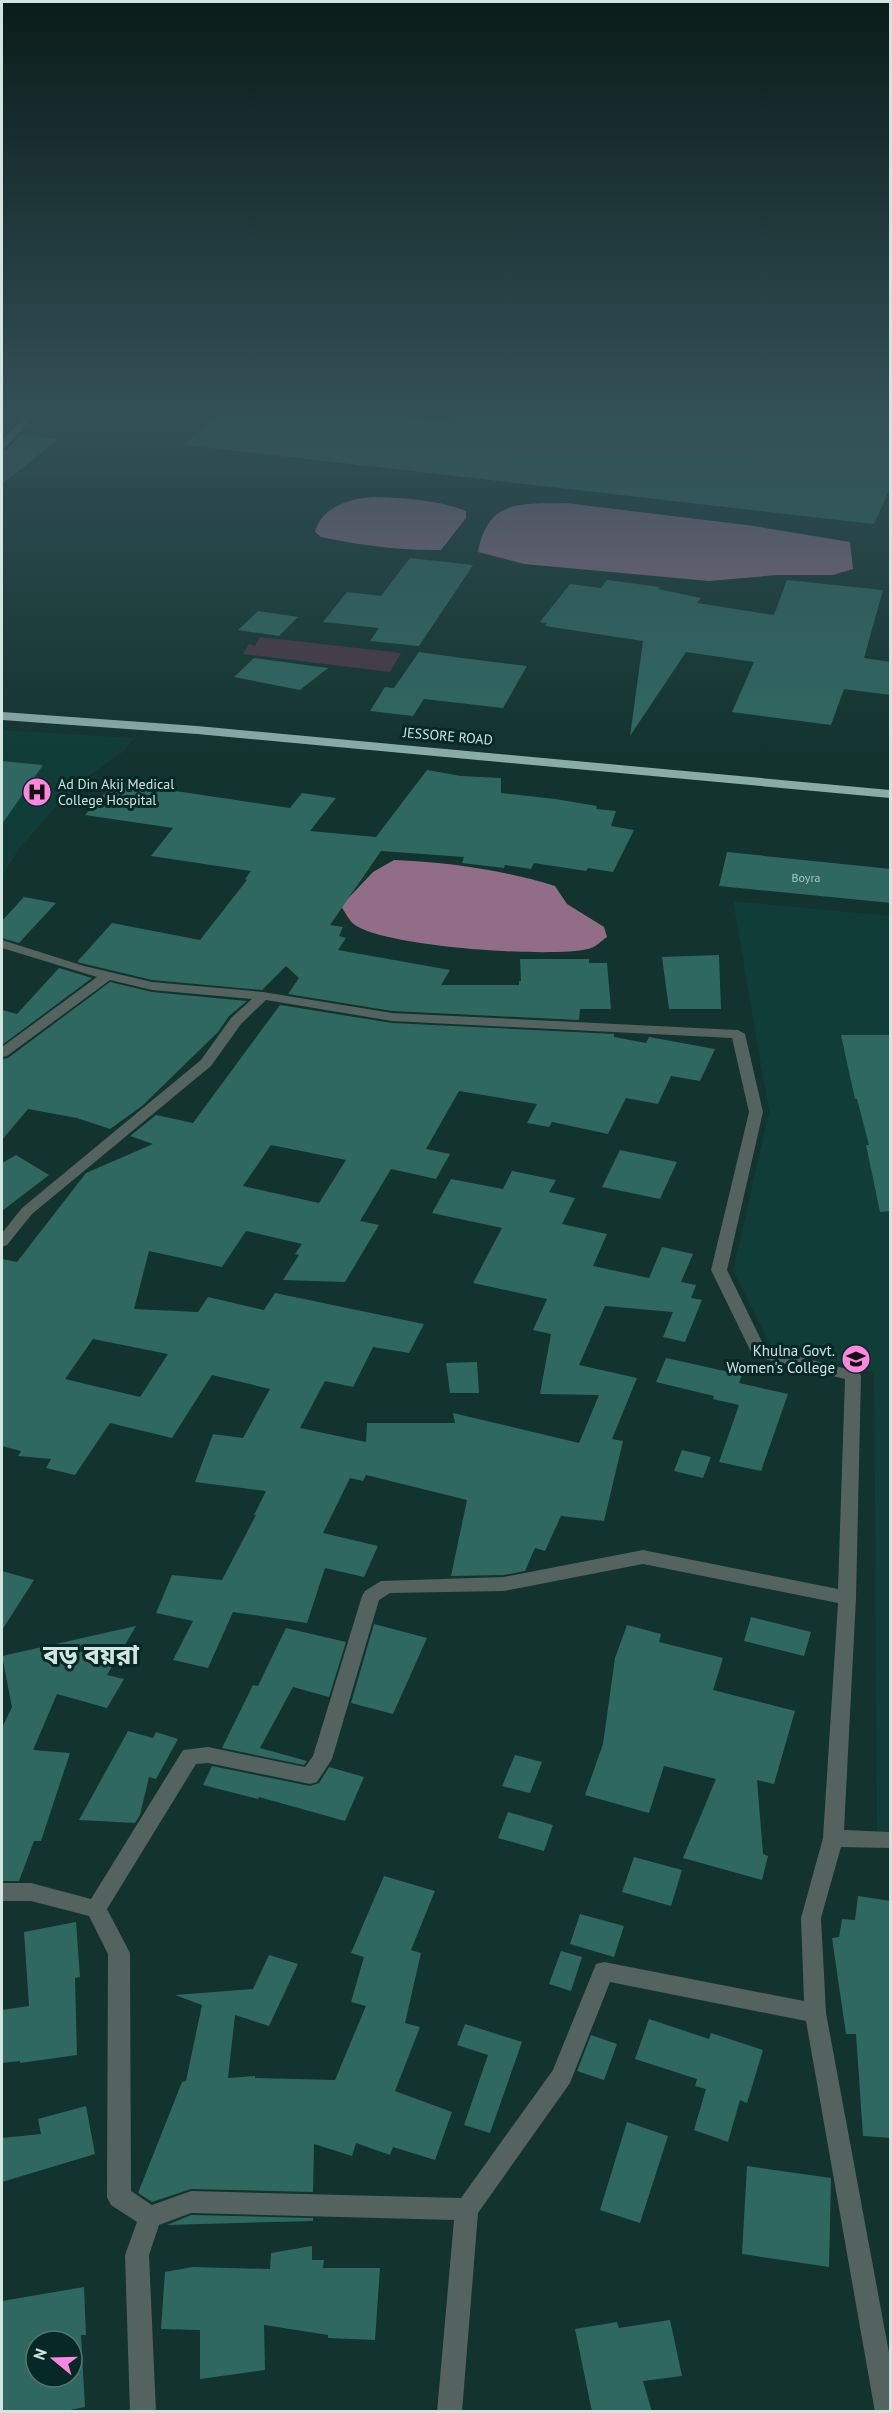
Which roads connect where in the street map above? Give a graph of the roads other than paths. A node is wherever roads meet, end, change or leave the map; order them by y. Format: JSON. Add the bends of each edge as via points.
{"nodes":[{"id":1,"x":2,"y":716,"type":"edge"},
{"id":2,"x":891,"y":794,"type":"edge"},
{"id":3,"x":2,"y":944,"type":"edge"},
{"id":4,"x":108,"y":975,"type":"junction"},
{"id":5,"x":263,"y":996,"type":"junction"},
{"id":6,"x":2,"y":1053,"type":"edge"},
{"id":7,"x":2,"y":1242,"type":"edge"},
{"id":8,"x":847,"y":1598,"type":"junction"},
{"id":9,"x":833,"y":1838,"type":"junction"},
{"id":10,"x":891,"y":1840,"type":"edge"},
{"id":11,"x":2,"y":1892,"type":"edge"},
{"id":12,"x":96,"y":1909,"type":"junction"},
{"id":13,"x":815,"y":2013,"type":"junction"},
{"id":14,"x":467,"y":2209,"type":"junction"},
{"id":15,"x":150,"y":2217,"type":"junction"},
{"id":16,"x":143,"y":2412,"type":"edge"},
{"id":17,"x":449,"y":2412,"type":"edge"},
{"id":18,"x":888,"y":2412,"type":"edge"}],
"edges":[{"from":1,"to":2,"type":"highway","name":"JESSORE ROAD","via":[[197,730]]},
{"from":3,"to":4,"type":"street"},
{"from":4,"to":5,"type":"street","via":[[152,986]]},
{"from":4,"to":6,"type":"street"},
{"from":5,"to":7,"type":"street","via":[[236,1021],[206,1063],[27,1211]]},
{"from":5,"to":8,"type":"street","via":[[392,1017],[738,1034],[756,1112],[719,1270],[759,1352],[853,1376]]},
{"from":8,"to":9,"type":"street"},
{"from":8,"to":12,"type":"street","via":[[642,1557],[504,1584],[387,1586],[371,1596],[322,1759],[310,1776],[208,1755],[190,1756]]},
{"from":9,"to":10,"type":"street"},
{"from":9,"to":13,"type":"street","via":[[811,1918]]},
{"from":11,"to":12,"type":"street","via":[[31,1892]]},
{"from":12,"to":15,"type":"street","via":[[119,1953],[120,2197]]},
{"from":13,"to":14,"type":"street","via":[[604,1971],[562,2076]]},
{"from":13,"to":18,"type":"street"},
{"from":14,"to":15,"type":"street","via":[[191,2202]]},
{"from":14,"to":17,"type":"street"},
{"from":15,"to":16,"type":"street","via":[[137,2255]]}]}
